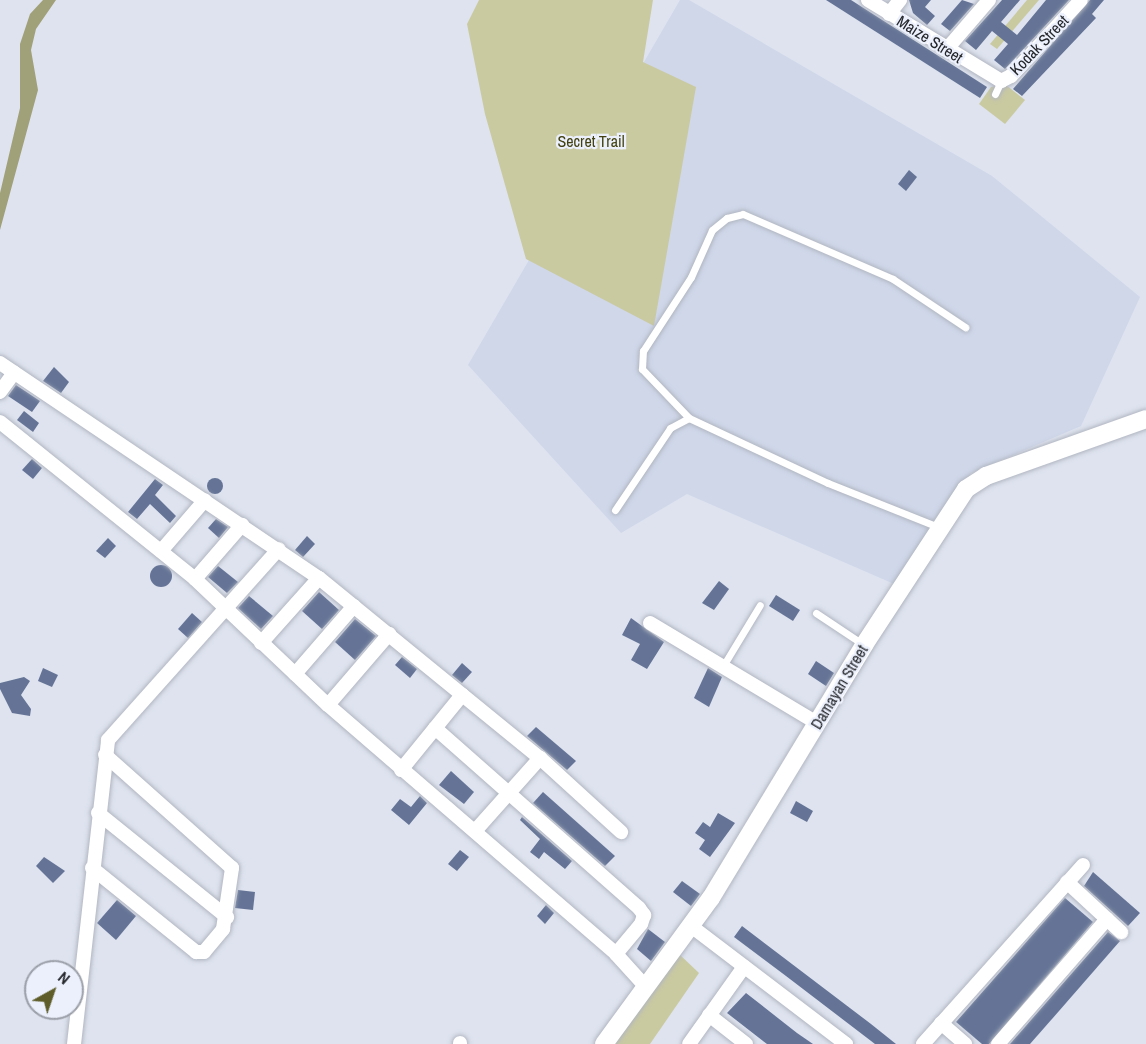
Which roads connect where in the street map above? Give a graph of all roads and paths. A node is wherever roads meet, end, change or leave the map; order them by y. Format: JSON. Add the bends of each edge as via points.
{"nodes":[{"id":1,"x":868,"y":0,"type":"edge"},
{"id":2,"x":900,"y":0,"type":"edge"},
{"id":3,"x":989,"y":0,"type":"edge"},
{"id":4,"x":1081,"y":0,"type":"edge"},
{"id":5,"x":889,"y":14,"type":"junction"},
{"id":6,"x":946,"y":50,"type":"junction"},
{"id":7,"x":997,"y":80,"type":"junction"},
{"id":8,"x":995,"y":94,"type":"dead end"},
{"id":9,"x":965,"y":327,"type":"dead end"},
{"id":10,"x":0,"y":363,"type":"edge"},
{"id":11,"x":14,"y":373,"type":"junction"},
{"id":12,"x":0,"y":392,"type":"edge"},
{"id":13,"x":690,"y":418,"type":"junction"},
{"id":14,"x":1146,"y":419,"type":"edge"},
{"id":15,"x":0,"y":422,"type":"edge"},
{"id":16,"x":205,"y":500,"type":"junction"},
{"id":17,"x":615,"y":510,"type":"dead end"},
{"id":18,"x":242,"y":525,"type":"junction"},
{"id":19,"x":938,"y":527,"type":"junction"},
{"id":20,"x":279,"y":549,"type":"junction"},
{"id":21,"x":161,"y":550,"type":"junction"},
{"id":22,"x":319,"y":578,"type":"junction"},
{"id":23,"x":195,"y":579,"type":"junction"},
{"id":24,"x":760,"y":605,"type":"dead end"},
{"id":25,"x":354,"y":606,"type":"junction"},
{"id":26,"x":225,"y":607,"type":"junction"},
{"id":27,"x":816,"y":613,"type":"dead end"},
{"id":28,"x":650,"y":623,"type":"dead end"},
{"id":29,"x":388,"y":634,"type":"junction"},
{"id":30,"x":261,"y":643,"type":"junction"},
{"id":31,"x":864,"y":645,"type":"junction"},
{"id":32,"x":723,"y":666,"type":"junction"},
{"id":33,"x":296,"y":674,"type":"junction"},
{"id":34,"x":462,"y":695,"type":"junction"},
{"id":35,"x":328,"y":705,"type":"junction"},
{"id":36,"x":817,"y":723,"type":"junction"},
{"id":37,"x":435,"y":728,"type":"junction"},
{"id":38,"x":105,"y":754,"type":"junction"},
{"id":39,"x":540,"y":758,"type":"junction"},
{"id":40,"x":401,"y":770,"type":"junction"},
{"id":41,"x":510,"y":793,"type":"junction"},
{"id":42,"x":98,"y":813,"type":"junction"},
{"id":43,"x":475,"y":831,"type":"junction"},
{"id":44,"x":621,"y":832,"type":"dead end"},
{"id":45,"x":1083,"y":864,"type":"dead end"},
{"id":46,"x":92,"y":868,"type":"junction"},
{"id":47,"x":1067,"y":882,"type":"junction"},
{"id":48,"x":227,"y":917,"type":"junction"},
{"id":49,"x":1107,"y":920,"type":"junction"},
{"id":50,"x":692,"y":926,"type":"junction"},
{"id":51,"x":1120,"y":932,"type":"dead end"},
{"id":52,"x":616,"y":954,"type":"junction"},
{"id":53,"x":744,"y":967,"type":"junction"},
{"id":54,"x":645,"y":986,"type":"junction"},
{"id":55,"x":709,"y":1016,"type":"junction"},
{"id":56,"x":941,"y":1023,"type":"junction"},
{"id":57,"x":74,"y":1044,"type":"edge"},
{"id":58,"x":604,"y":1044,"type":"edge"},
{"id":59,"x":689,"y":1044,"type":"edge"},
{"id":60,"x":746,"y":1044,"type":"edge"},
{"id":61,"x":846,"y":1044,"type":"edge"},
{"id":62,"x":923,"y":1044,"type":"edge"},
{"id":63,"x":964,"y":1044,"type":"edge"},
{"id":64,"x":998,"y":1044,"type":"edge"}],
"edges":[{"from":1,"to":5,"type":"street","name":"Maize Street"},
{"from":2,"to":5,"type":"street"},
{"from":3,"to":6,"type":"street"},
{"from":4,"to":7,"type":"street","name":"Kodak Street","via":[[1011,76]]},
{"from":5,"to":6,"type":"street","name":"Maize Street"},
{"from":6,"to":7,"type":"street","name":"Maize Street"},
{"from":7,"to":8,"type":"lane"},
{"from":9,"to":13,"type":"lane","via":[[893,279],[743,214],[727,218],[712,230],[691,277],[643,351],[642,369]]},
{"from":10,"to":11,"type":"street"},
{"from":11,"to":12,"type":"street"},
{"from":11,"to":16,"type":"street"},
{"from":13,"to":17,"type":"lane","via":[[670,428]]},
{"from":13,"to":19,"type":"lane","via":[[828,483]]},
{"from":14,"to":19,"type":"street","name":"Damayan Street","via":[[986,476],[966,489]]},
{"from":15,"to":21,"type":"street"},
{"from":16,"to":18,"type":"street"},
{"from":16,"to":21,"type":"street"},
{"from":18,"to":20,"type":"street"},
{"from":18,"to":23,"type":"street"},
{"from":19,"to":31,"type":"street","name":"Damayan Street"},
{"from":20,"to":22,"type":"street"},
{"from":20,"to":26,"type":"street"},
{"from":21,"to":23,"type":"street"},
{"from":22,"to":25,"type":"street"},
{"from":22,"to":30,"type":"street"},
{"from":23,"to":26,"type":"street"},
{"from":24,"to":32,"type":"lane"},
{"from":25,"to":29,"type":"street"},
{"from":25,"to":33,"type":"street"},
{"from":26,"to":30,"type":"street"},
{"from":26,"to":38,"type":"street","via":[[136,705],[108,740]]},
{"from":27,"to":31,"type":"lane"},
{"from":28,"to":32,"type":"street"},
{"from":29,"to":34,"type":"street"},
{"from":29,"to":35,"type":"street"},
{"from":30,"to":33,"type":"street"},
{"from":31,"to":36,"type":"street","name":"Damayan Street"},
{"from":32,"to":36,"type":"street"},
{"from":33,"to":35,"type":"street"},
{"from":34,"to":37,"type":"street"},
{"from":34,"to":39,"type":"street"},
{"from":35,"to":40,"type":"street"},
{"from":36,"to":50,"type":"street","name":"Damayan Street","via":[[772,803]]},
{"from":37,"to":40,"type":"street"},
{"from":37,"to":41,"type":"street"},
{"from":38,"to":42,"type":"street"},
{"from":38,"to":48,"type":"street","via":[[232,868]]},
{"from":39,"to":41,"type":"street"},
{"from":39,"to":44,"type":"street"},
{"from":40,"to":43,"type":"street"},
{"from":41,"to":43,"type":"street"},
{"from":41,"to":52,"type":"street","via":[[644,915],[636,932]]},
{"from":42,"to":46,"type":"street"},
{"from":42,"to":48,"type":"street"},
{"from":43,"to":52,"type":"street"},
{"from":45,"to":47,"type":"street"},
{"from":46,"to":48,"type":"street","via":[[196,952],[204,952]]},
{"from":46,"to":57,"type":"street"},
{"from":47,"to":49,"type":"street"},
{"from":47,"to":56,"type":"street"},
{"from":49,"to":51,"type":"street"},
{"from":49,"to":64,"type":"street"},
{"from":50,"to":53,"type":"street"},
{"from":50,"to":54,"type":"street","name":"Damayan Street"},
{"from":52,"to":54,"type":"street"},
{"from":53,"to":55,"type":"street"},
{"from":53,"to":61,"type":"street"},
{"from":54,"to":58,"type":"street","name":"Damayan Street"},
{"from":55,"to":59,"type":"street"},
{"from":55,"to":60,"type":"street"},
{"from":56,"to":62,"type":"street"},
{"from":56,"to":63,"type":"street"}]}
